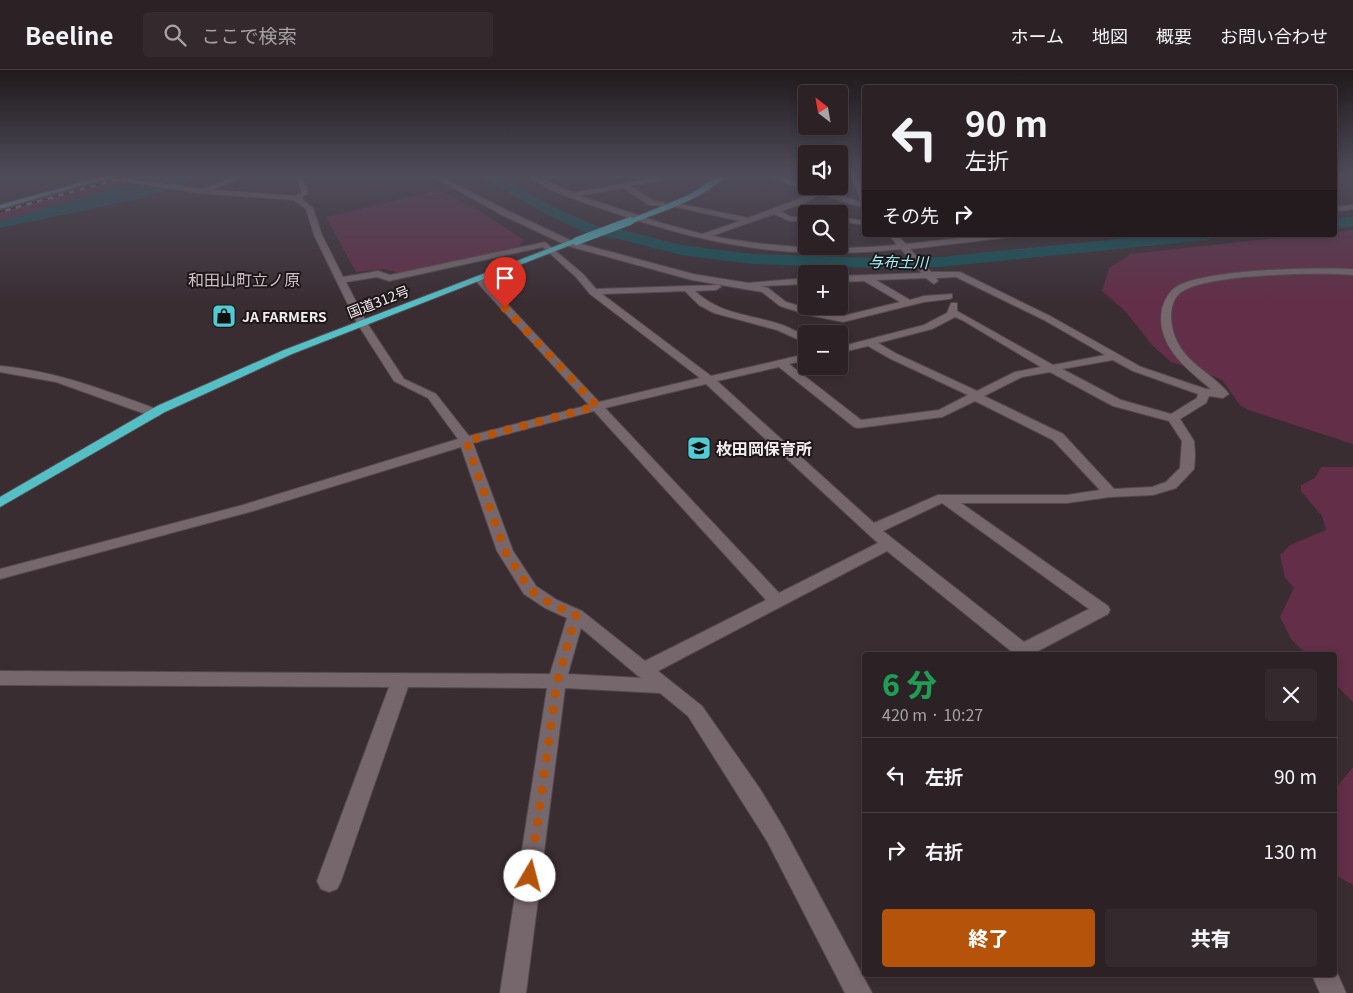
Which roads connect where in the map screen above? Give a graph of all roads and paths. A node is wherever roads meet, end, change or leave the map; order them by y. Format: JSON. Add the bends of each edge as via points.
{"nodes":[{"id":1,"x":312,"y":218,"type":"edge"},
{"id":2,"x":516,"y":218,"type":"edge"},
{"id":3,"x":616,"y":218,"type":"edge"},
{"id":4,"x":628,"y":218,"type":"edge"},
{"id":5,"x":638,"y":218,"type":"edge"},
{"id":6,"x":739,"y":218,"type":"edge"},
{"id":7,"x":754,"y":218,"type":"edge"},
{"id":8,"x":520,"y":220,"type":"junction"},
{"id":9,"x":633,"y":220,"type":"junction"},
{"id":10,"x":748,"y":220,"type":"junction"},
{"id":11,"x":848,"y":220,"type":"edge"},
{"id":12,"x":862,"y":223,"type":"edge"},
{"id":13,"x":702,"y":237,"type":"junction"},
{"id":14,"x":895,"y":237,"type":"edge"},
{"id":15,"x":991,"y":237,"type":"edge"},
{"id":16,"x":574,"y":242,"type":"junction"},
{"id":17,"x":903,"y":246,"type":"junction"},
{"id":18,"x":552,"y":251,"type":"junction"},
{"id":19,"x":634,"y":261,"type":"junction"},
{"id":20,"x":1353,"y":272,"type":"edge"},
{"id":21,"x":928,"y":277,"type":"junction"},
{"id":22,"x":866,"y":278,"type":"junction"},
{"id":23,"x":848,"y":279,"type":"edge"},
{"id":24,"x":341,"y":280,"type":"junction"},
{"id":25,"x":479,"y":280,"type":"junction"},
{"id":26,"x":798,"y":282,"type":"edge"},
{"id":27,"x":745,"y":285,"type":"junction"},
{"id":28,"x":688,"y":289,"type":"junction"},
{"id":29,"x":593,"y":292,"type":"junction"},
{"id":30,"x":949,"y":296,"type":"junction"},
{"id":31,"x":909,"y":303,"type":"junction"},
{"id":32,"x":952,"y":312,"type":"junction"},
{"id":33,"x":362,"y":323,"type":"junction"},
{"id":34,"x":798,"y":336,"type":"edge"},
{"id":35,"x":869,"y":342,"type":"junction"},
{"id":36,"x":848,"y":348,"type":"edge"},
{"id":37,"x":1113,"y":356,"type":"junction"},
{"id":38,"x":798,"y":359,"type":"edge"},
{"id":39,"x":781,"y":363,"type":"junction"},
{"id":40,"x":1051,"y":368,"type":"junction"},
{"id":41,"x":0,"y":369,"type":"edge"},
{"id":42,"x":709,"y":380,"type":"junction"},
{"id":43,"x":1204,"y":392,"type":"junction"},
{"id":44,"x":977,"y":397,"type":"junction"},
{"id":45,"x":597,"y":406,"type":"junction"},
{"id":46,"x":155,"y":413,"type":"junction"},
{"id":47,"x":1173,"y":418,"type":"junction"},
{"id":48,"x":466,"y":441,"type":"junction"},
{"id":49,"x":1110,"y":493,"type":"junction"},
{"id":50,"x":945,"y":498,"type":"junction"},
{"id":51,"x":0,"y":503,"type":"edge"},
{"id":52,"x":872,"y":530,"type":"junction"},
{"id":53,"x":888,"y":544,"type":"junction"},
{"id":54,"x":0,"y":574,"type":"edge"},
{"id":55,"x":777,"y":601,"type":"junction"},
{"id":56,"x":576,"y":615,"type":"junction"},
{"id":57,"x":1025,"y":652,"type":"edge"},
{"id":58,"x":1028,"y":652,"type":"edge"},
{"id":59,"x":643,"y":670,"type":"junction"},
{"id":60,"x":0,"y":678,"type":"edge"},
{"id":61,"x":401,"y":680,"type":"junction"},
{"id":62,"x":557,"y":682,"type":"junction"},
{"id":63,"x":665,"y":686,"type":"junction"},
{"id":64,"x":329,"y":881,"type":"dead end"},
{"id":65,"x":1326,"y":977,"type":"edge"},
{"id":66,"x":513,"y":993,"type":"edge"},
{"id":67,"x":859,"y":993,"type":"edge"},
{"id":68,"x":1333,"y":993,"type":"edge"}],
"edges":[{"from":1,"to":24,"type":"street"},
{"from":2,"to":8,"type":"street"},
{"from":3,"to":13,"type":"street","via":[[684,237]]},
{"from":4,"to":9,"type":"street"},
{"from":5,"to":9,"type":"highway","name":"国道312号"},
{"from":6,"to":10,"type":"street"},
{"from":7,"to":10,"type":"street"},
{"from":8,"to":16,"type":"street"},
{"from":8,"to":19,"type":"street","via":[[560,231]]},
{"from":9,"to":13,"type":"street"},
{"from":9,"to":16,"type":"highway","name":"国道312号","bridge":true},
{"from":10,"to":13,"type":"street"},
{"from":11,"to":12,"type":"street"},
{"from":13,"to":17,"type":"street","via":[[736,245],[799,250],[852,251]]},
{"from":14,"to":17,"type":"street"},
{"from":15,"to":17,"type":"street"},
{"from":16,"to":18,"type":"highway","name":"国道312号"},
{"from":16,"to":19,"type":"street"},
{"from":17,"to":21,"type":"street"},
{"from":18,"to":24,"type":"street","via":[[545,244],[389,278],[378,274]]},
{"from":18,"to":25,"type":"highway","name":"国道312号"},
{"from":18,"to":29,"type":"street"},
{"from":19,"to":27,"type":"street","via":[[692,277]]},
{"from":20,"to":43,"type":"street","via":[[1279,273],[1208,281],[1179,289],[1171,298],[1166,316],[1169,336],[1186,362],[1223,394]]},
{"from":21,"to":22,"type":"street"},
{"from":21,"to":30,"type":"street"},
{"from":21,"to":37,"type":"street","via":[[957,274],[1047,318]]},
{"from":22,"to":23,"type":"street"},
{"from":22,"to":31,"type":"street"},
{"from":24,"to":33,"type":"street"},
{"from":25,"to":33,"type":"highway","name":"国道312号"},
{"from":25,"to":45,"type":"street"},
{"from":26,"to":27,"type":"street"},
{"from":27,"to":28,"type":"street"},
{"from":27,"to":31,"type":"street","via":[[765,290],[783,304],[844,319]]},
{"from":28,"to":29,"type":"street"},
{"from":28,"to":34,"type":"street","via":[[702,303],[717,311],[781,328]]},
{"from":29,"to":42,"type":"street"},
{"from":30,"to":31,"type":"street"},
{"from":30,"to":32,"type":"street","via":[[955,303]]},
{"from":32,"to":35,"type":"street","via":[[934,325]]},
{"from":32,"to":40,"type":"street"},
{"from":33,"to":46,"type":"highway","name":"国道312号","via":[[288,352]]},
{"from":33,"to":48,"type":"street","via":[[400,381],[432,396]]},
{"from":35,"to":36,"type":"street"},
{"from":35,"to":44,"type":"street"},
{"from":37,"to":40,"type":"street"},
{"from":37,"to":43,"type":"street","via":[[1137,369]]},
{"from":38,"to":39,"type":"street"},
{"from":39,"to":42,"type":"street"},
{"from":39,"to":44,"type":"street","via":[[858,424],[942,413]]},
{"from":40,"to":44,"type":"street","via":[[1019,374]]},
{"from":40,"to":47,"type":"street","via":[[1117,403]]},
{"from":41,"to":46,"type":"street","via":[[42,375],[89,388]]},
{"from":42,"to":45,"type":"street"},
{"from":42,"to":52,"type":"street"},
{"from":43,"to":47,"type":"street","via":[[1202,400]]},
{"from":44,"to":49,"type":"street","via":[[1058,437]]},
{"from":45,"to":48,"type":"street"},
{"from":45,"to":55,"type":"street"},
{"from":46,"to":51,"type":"highway","name":"国道312号"},
{"from":47,"to":49,"type":"street","via":[[1188,441],[1187,470],[1171,485],[1153,491]]},
{"from":48,"to":54,"type":"street","via":[[248,508]]},
{"from":48,"to":56,"type":"street","via":[[505,551],[530,590]]},
{"from":49,"to":50,"type":"street","via":[[1067,499]]},
{"from":50,"to":52,"type":"street"},
{"from":50,"to":58,"type":"street","via":[[1102,610]]},
{"from":52,"to":53,"type":"street"},
{"from":53,"to":55,"type":"street"},
{"from":53,"to":57,"type":"street"},
{"from":55,"to":59,"type":"street"},
{"from":56,"to":59,"type":"street"},
{"from":56,"to":62,"type":"street"},
{"from":59,"to":63,"type":"street"},
{"from":60,"to":61,"type":"street"},
{"from":61,"to":62,"type":"street"},
{"from":61,"to":64,"type":"street"},
{"from":62,"to":63,"type":"street"},
{"from":62,"to":66,"type":"street"},
{"from":63,"to":67,"type":"street","via":[[695,711],[752,796]]},
{"from":65,"to":68,"type":"street"}]}
